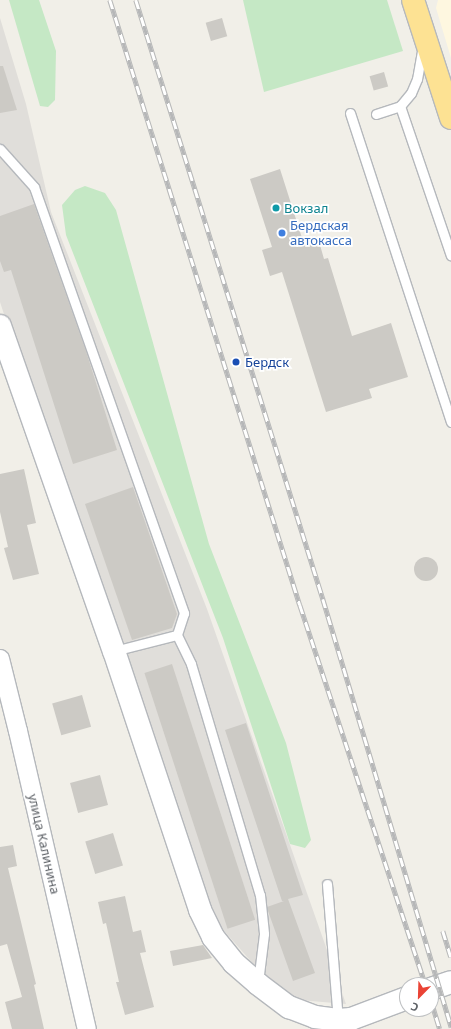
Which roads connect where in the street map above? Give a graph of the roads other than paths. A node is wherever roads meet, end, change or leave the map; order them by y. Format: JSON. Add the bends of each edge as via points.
{"nodes":[{"id":1,"x":413,"y":0,"type":"edge"},
{"id":2,"x":423,"y":32,"type":"junction"},
{"id":3,"x":400,"y":106,"type":"junction"},
{"id":4,"x":350,"y":113,"type":"dead end"},
{"id":5,"x":376,"y":114,"type":"dead end"},
{"id":6,"x":451,"y":118,"type":"edge"},
{"id":7,"x":0,"y":149,"type":"edge"},
{"id":8,"x":451,"y":256,"type":"edge"},
{"id":9,"x":0,"y":326,"type":"edge"},
{"id":10,"x":451,"y":422,"type":"edge"},
{"id":11,"x":177,"y":635,"type":"junction"},
{"id":12,"x":114,"y":651,"type":"junction"},
{"id":13,"x":0,"y":659,"type":"edge"},
{"id":14,"x":327,"y":884,"type":"dead end"},
{"id":15,"x":451,"y":982,"type":"edge"},
{"id":16,"x":258,"y":984,"type":"junction"},
{"id":17,"x":439,"y":986,"type":"edge"},
{"id":18,"x":399,"y":1002,"type":"edge"},
{"id":19,"x":348,"y":1024,"type":"edge"},
{"id":20,"x":87,"y":1029,"type":"edge"}],
"edges":[{"from":1,"to":2,"type":"highway"},
{"from":2,"to":3,"type":"lane","via":[[422,62],[417,79],[411,93]]},
{"from":2,"to":6,"type":"highway"},
{"from":3,"to":5,"type":"lane"},
{"from":3,"to":8,"type":"lane"},
{"from":4,"to":10,"type":"lane"},
{"from":7,"to":11,"type":"lane","via":[[34,187],[184,613]]},
{"from":9,"to":12,"type":"street"},
{"from":11,"to":12,"type":"lane"},
{"from":11,"to":16,"type":"lane","via":[[190,664],[260,895],[264,934]]},
{"from":12,"to":16,"type":"street","via":[[200,910],[213,936],[234,963]]},
{"from":13,"to":20,"type":"street","name":"улица Калинина"},
{"from":14,"to":19,"type":"lane"},
{"from":15,"to":17,"type":"street"},
{"from":16,"to":19,"type":"street","via":[[289,1007],[315,1017]]},
{"from":18,"to":19,"type":"street"}]}
